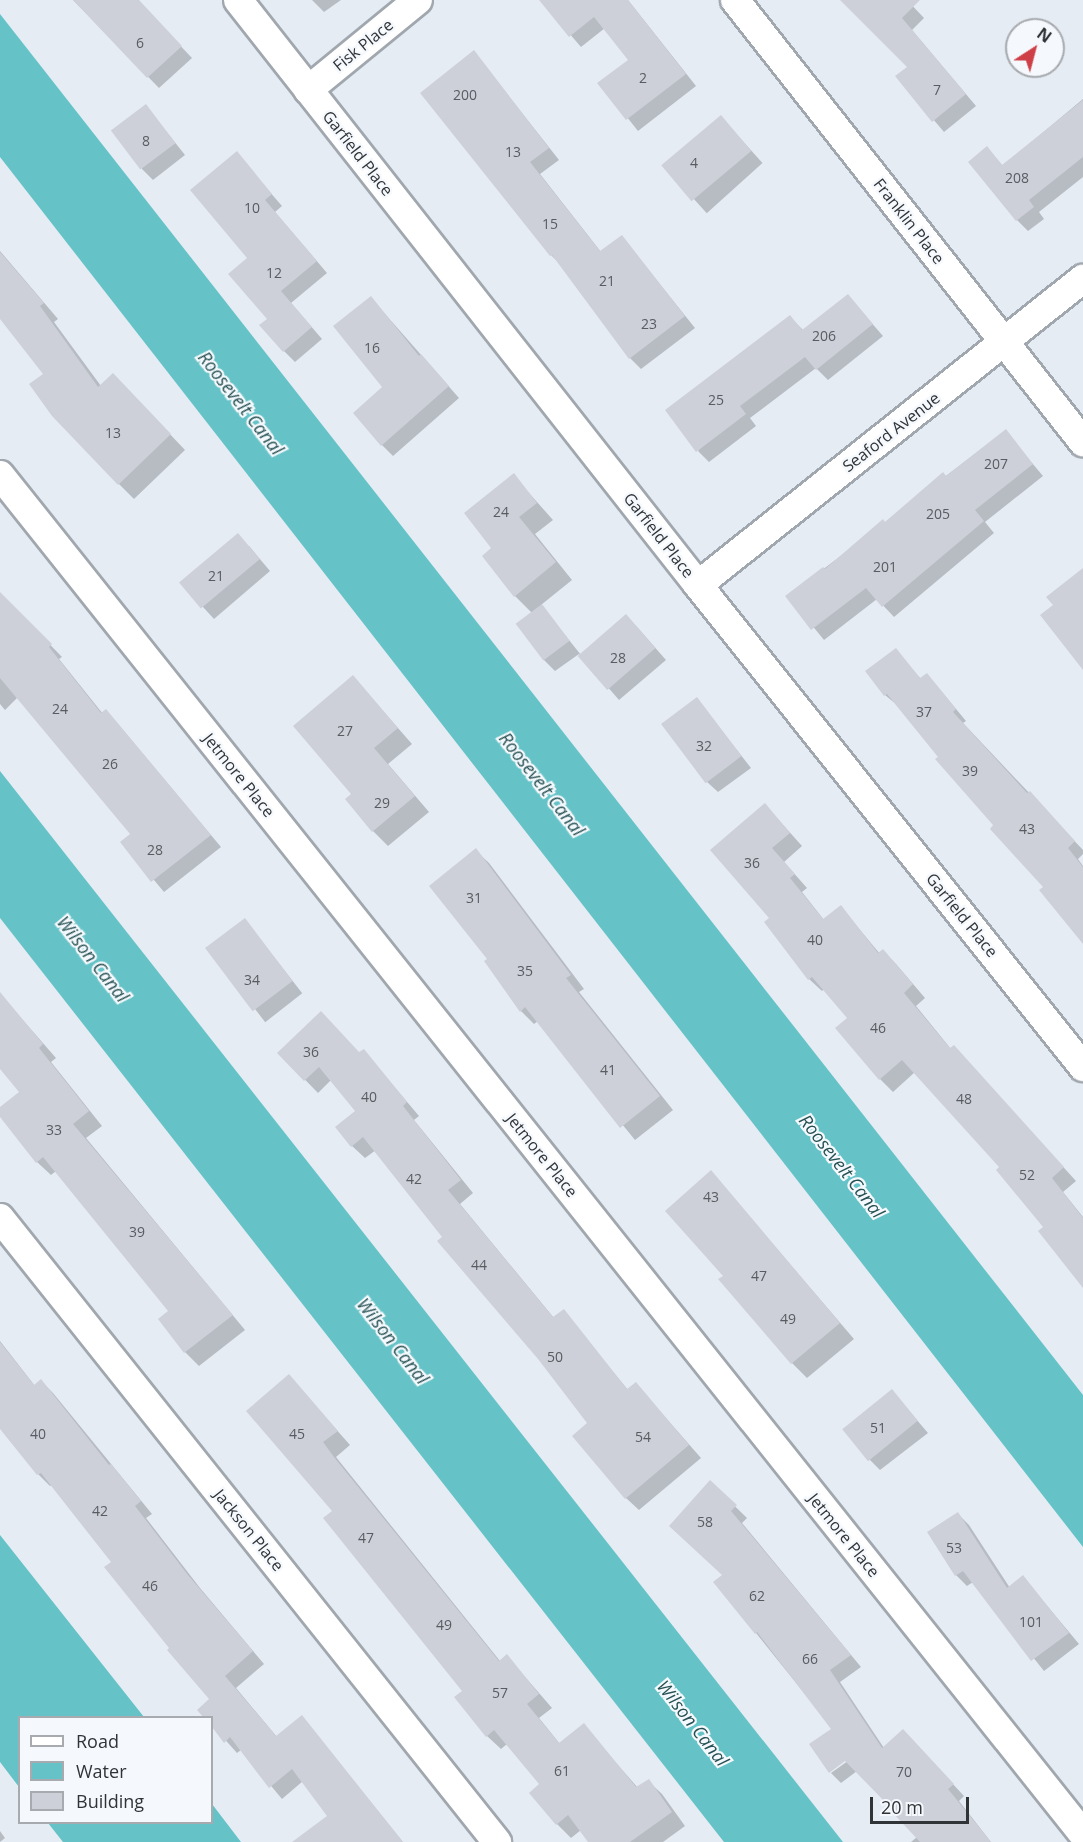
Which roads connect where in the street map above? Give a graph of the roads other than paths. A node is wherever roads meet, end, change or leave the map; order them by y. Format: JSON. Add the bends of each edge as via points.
{"nodes":[{"id":1,"x":238,"y":0,"type":"edge"},
{"id":2,"x":418,"y":0,"type":"edge"},
{"id":3,"x":735,"y":0,"type":"edge"},
{"id":4,"x":308,"y":90,"type":"junction"},
{"id":5,"x":1083,"y":279,"type":"edge"},
{"id":6,"x":1004,"y":342,"type":"junction"},
{"id":7,"x":1083,"y":442,"type":"edge"},
{"id":8,"x":0,"y":475,"type":"edge"},
{"id":9,"x":698,"y":585,"type":"junction"},
{"id":10,"x":1083,"y":1067,"type":"edge"},
{"id":11,"x":0,"y":1218,"type":"edge"},
{"id":12,"x":1083,"y":1834,"type":"edge"},
{"id":13,"x":497,"y":1842,"type":"edge"}],
"edges":[{"from":1,"to":4,"type":"street","name":"Garfield Place"},
{"from":2,"to":4,"type":"street","name":"Fisk Place"},
{"from":3,"to":6,"type":"street","name":"Franklin Place"},
{"from":4,"to":9,"type":"street","name":"Garfield Place"},
{"from":5,"to":6,"type":"street","name":"Seaford Avenue"},
{"from":6,"to":7,"type":"street","name":"Franklin Place"},
{"from":6,"to":9,"type":"street","name":"Seaford Avenue"},
{"from":8,"to":12,"type":"street","name":"Jetmore Place"},
{"from":9,"to":10,"type":"street","name":"Garfield Place"},
{"from":11,"to":13,"type":"street","name":"Jackson Place"}]}
